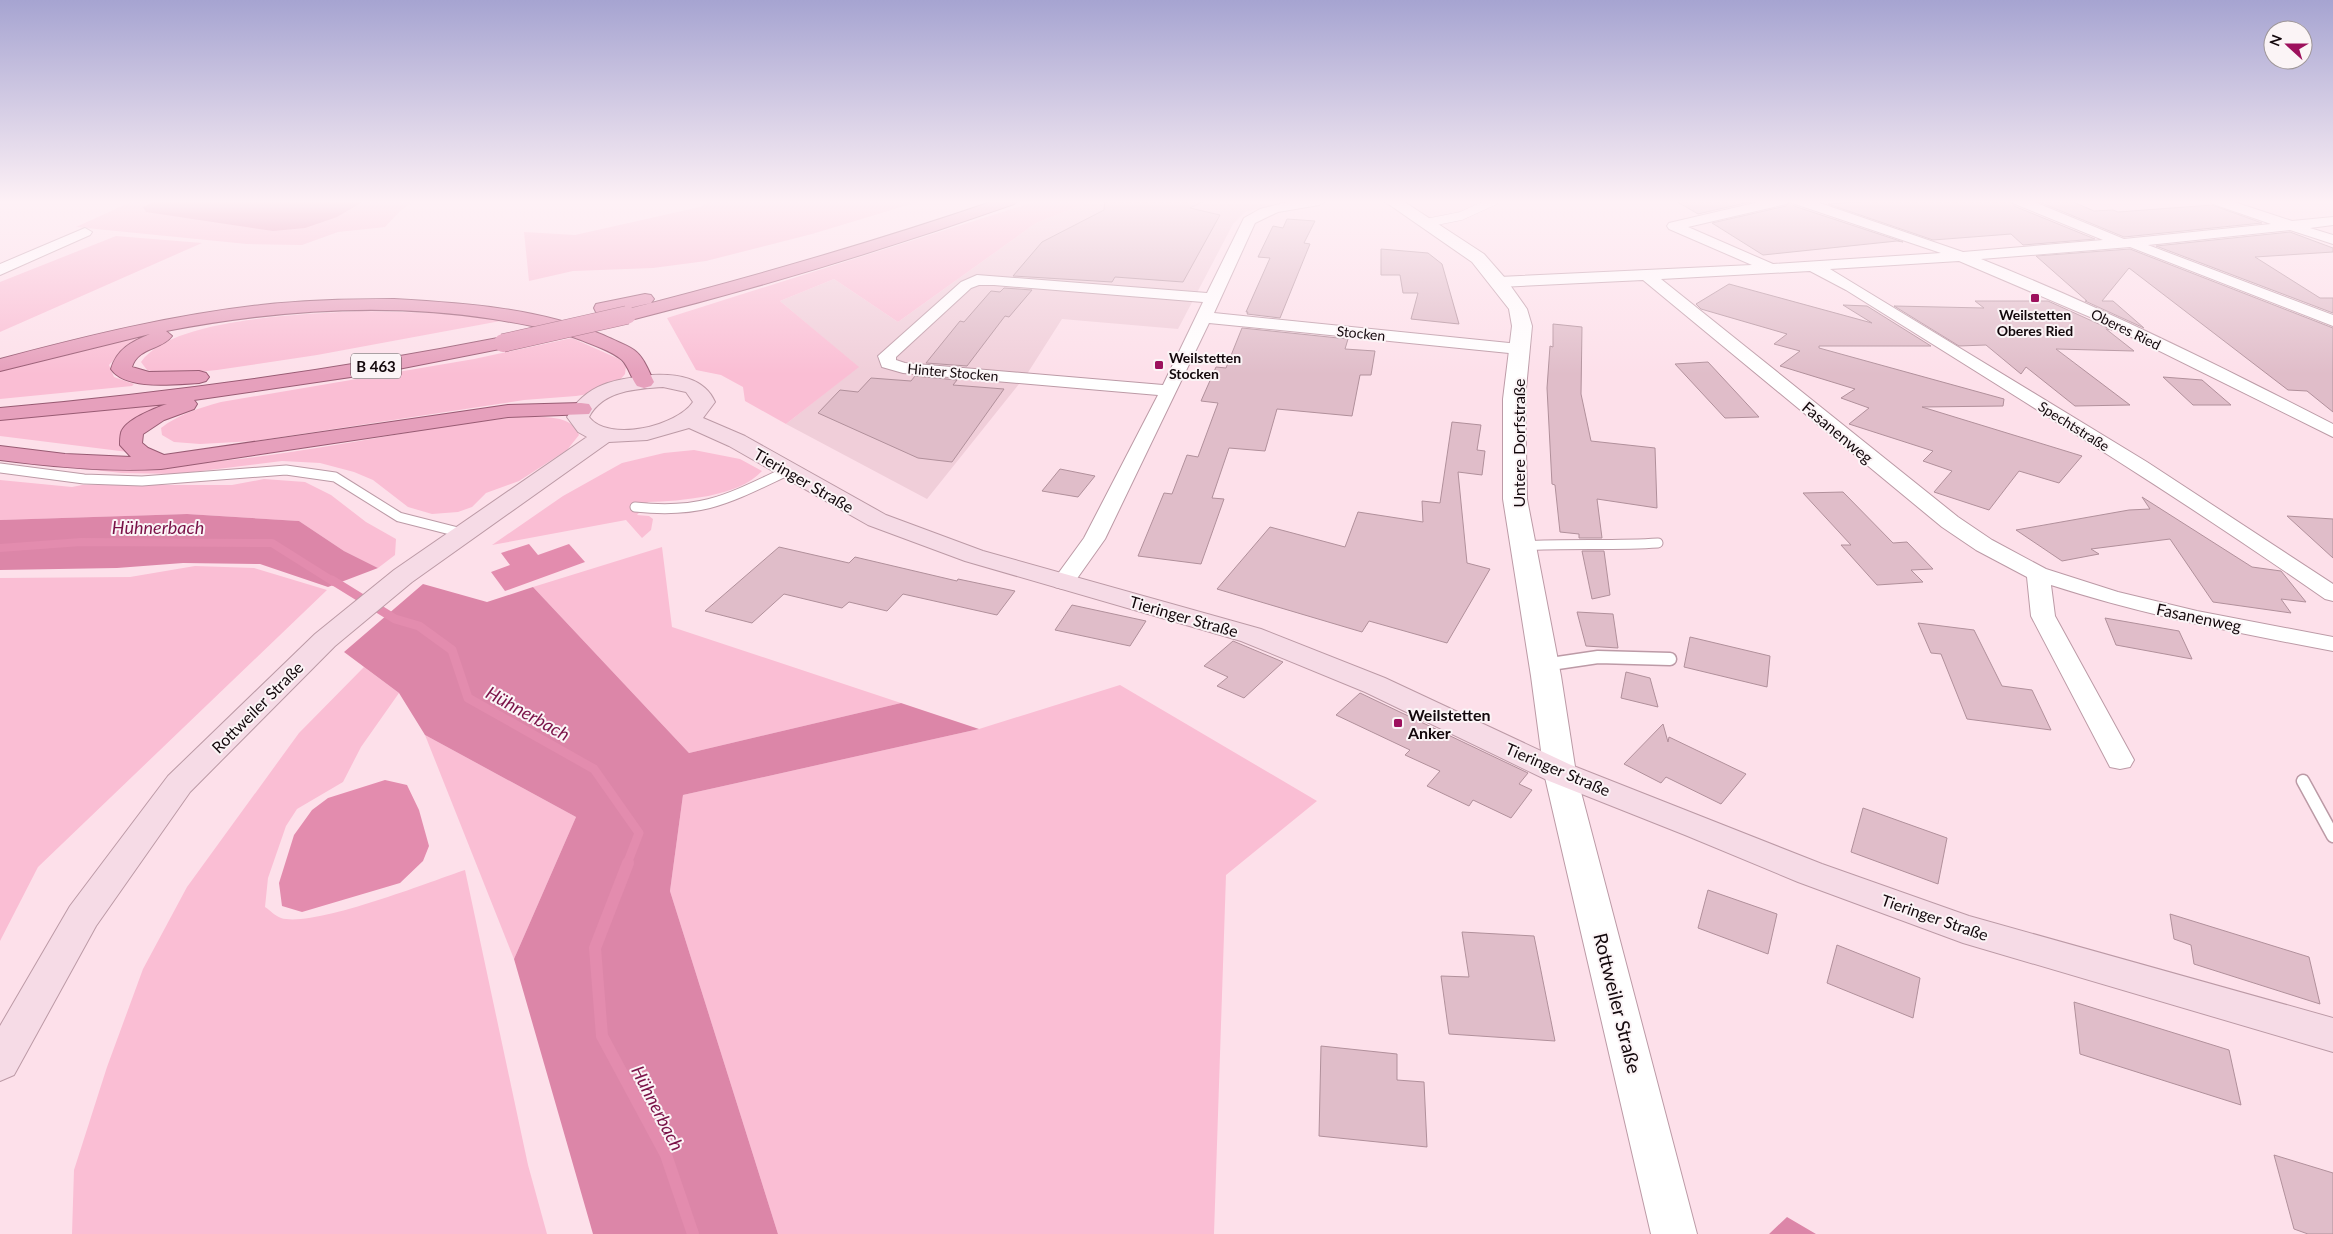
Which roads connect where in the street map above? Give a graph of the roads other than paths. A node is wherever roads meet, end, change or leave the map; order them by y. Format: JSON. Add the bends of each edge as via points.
{"nodes":[{"id":1,"x":26,"y":259,"type":"edge"},
{"id":2,"x":824,"y":259,"type":"edge"},
{"id":3,"x":833,"y":259,"type":"edge"},
{"id":4,"x":1231,"y":259,"type":"edge"},
{"id":5,"x":1479,"y":259,"type":"edge"},
{"id":6,"x":1750,"y":259,"type":"edge"},
{"id":7,"x":1918,"y":259,"type":"edge"},
{"id":8,"x":1967,"y":259,"type":"edge"},
{"id":9,"x":2168,"y":259,"type":"edge"},
{"id":10,"x":1811,"y":265,"type":"junction"},
{"id":11,"x":1770,"y":267,"type":"junction"},
{"id":12,"x":0,"y":270,"type":"edge"},
{"id":13,"x":1648,"y":276,"type":"junction"},
{"id":14,"x":1499,"y":282,"type":"junction"},
{"id":15,"x":1212,"y":298,"type":"junction"},
{"id":16,"x":226,"y":315,"type":"junction"},
{"id":17,"x":1203,"y":317,"type":"junction"},
{"id":18,"x":2333,"y":321,"type":"edge"},
{"id":19,"x":496,"y":338,"type":"junction"},
{"id":20,"x":1519,"y":349,"type":"junction"},
{"id":21,"x":0,"y":365,"type":"edge"},
{"id":22,"x":246,"y":381,"type":"junction"},
{"id":23,"x":644,"y":382,"type":"junction"},
{"id":24,"x":1169,"y":391,"type":"junction"},
{"id":25,"x":0,"y":403,"type":"edge"},
{"id":26,"x":581,"y":409,"type":"junction"},
{"id":27,"x":0,"y":414,"type":"edge"},
{"id":28,"x":688,"y":419,"type":"junction"},
{"id":29,"x":2333,"y":431,"type":"edge"},
{"id":30,"x":604,"y":435,"type":"junction"},
{"id":31,"x":0,"y":453,"type":"edge"},
{"id":32,"x":161,"y":462,"type":"junction"},
{"id":33,"x":0,"y":468,"type":"edge"},
{"id":34,"x":782,"y":468,"type":"junction"},
{"id":35,"x":635,"y":508,"type":"dead end"},
{"id":36,"x":462,"y":533,"type":"junction"},
{"id":37,"x":1658,"y":543,"type":"dead end"},
{"id":38,"x":1523,"y":546,"type":"junction"},
{"id":39,"x":2038,"y":574,"type":"junction"},
{"id":40,"x":1063,"y":582,"type":"junction"},
{"id":41,"x":2333,"y":594,"type":"edge"},
{"id":42,"x":2333,"y":644,"type":"edge"},
{"id":43,"x":1670,"y":659,"type":"dead end"},
{"id":44,"x":1544,"y":665,"type":"junction"},
{"id":45,"x":2120,"y":760,"type":"dead end"},
{"id":46,"x":1560,"y":773,"type":"junction"},
{"id":47,"x":2303,"y":781,"type":"dead end"},
{"id":48,"x":2333,"y":836,"type":"edge"},
{"id":49,"x":2333,"y":1035,"type":"edge"},
{"id":50,"x":0,"y":1063,"type":"edge"},
{"id":51,"x":1674,"y":1234,"type":"edge"}],
"edges":[{"from":1,"to":12,"type":"street"},
{"from":2,"to":19,"type":"highway","number":"B 463","via":[[604,308]]},
{"from":3,"to":19,"type":"highway","number":"B 463","bridge":true,"via":[[713,294],[628,314]]},
{"from":4,"to":15,"type":"street"},
{"from":5,"to":14,"type":"street","name":"Untere Dorfstraße"},
{"from":6,"to":11,"type":"street"},
{"from":7,"to":10,"type":"street"},
{"from":8,"to":29,"type":"street","name":"Oberes Ried","via":[[2076,305]]},
{"from":9,"to":18,"type":"street"},
{"from":10,"to":11,"type":"street"},
{"from":10,"to":41,"type":"street","name":"Spechtstraße","via":[[1852,287],[2140,466]]},
{"from":11,"to":13,"type":"street"},
{"from":13,"to":14,"type":"street"},
{"from":13,"to":39,"type":"street","name":"Fasanenweg","via":[[1950,522],[1984,545]]},
{"from":14,"to":20,"type":"street","name":"Untere Dorfstraße","via":[[1518,309],[1522,326]]},
{"from":15,"to":17,"type":"street"},
{"from":15,"to":24,"type":"street","name":"Hinter Stocken","via":[[977,280],[966,285],[887,356],[888,363],[902,368]]},
{"from":16,"to":21,"type":"highway","via":[[154,327]]},
{"from":16,"to":22,"type":"highway","number":"B 463","via":[[170,333],[132,350],[123,359],[121,369],[131,376],[149,379]]},
{"from":16,"to":23,"type":"highway","via":[[287,308],[386,304],[515,316],[594,337],[629,356]]},
{"from":17,"to":20,"type":"street","name":"Stocken"},
{"from":17,"to":24,"type":"street"},
{"from":19,"to":22,"type":"highway","number":"B 463","via":[[439,356]]},
{"from":20,"to":38,"type":"street","name":"Untere Dorfstraße","via":[[1514,399],[1515,499]]},
{"from":22,"to":25,"type":"highway","number":"B 463"},
{"from":22,"to":27,"type":"highway","number":"B 463","via":[[81,408]]},
{"from":22,"to":32,"type":"highway","number":"B 463","via":[[156,415],[132,432],[131,445],[140,453]]},
{"from":23,"to":26,"type":"main road","via":[[605,392]]},
{"from":23,"to":28,"type":"main road","via":[[680,383],[694,387],[702,394],[704,402]]},
{"from":24,"to":40,"type":"street","via":[[1094,539]]},
{"from":26,"to":30,"type":"main road","via":[[578,417],[581,425]]},
{"from":26,"to":32,"type":"highway","via":[[508,411]]},
{"from":28,"to":30,"type":"main road","via":[[666,429],[639,435]]},
{"from":28,"to":34,"type":"main road","name":"Tieringer Straße","via":[[737,441]]},
{"from":30,"to":36,"type":"main road","name":"Rottweiler Straße"},
{"from":31,"to":32,"type":"highway","via":[[65,461]]},
{"from":33,"to":36,"type":"lane","via":[[84,479],[142,481],[286,470],[335,477],[399,517]]},
{"from":34,"to":35,"type":"lane","via":[[783,473],[726,499],[690,509]]},
{"from":34,"to":40,"type":"main road","name":"Tieringer Straße","via":[[877,520],[974,556]]},
{"from":36,"to":50,"type":"main road","name":"Rottweiler Straße","via":[[325,640],[179,784],[83,916]]},
{"from":37,"to":38,"type":"lane","via":[[1613,546],[1570,542]]},
{"from":38,"to":44,"type":"street","name":"Untere Dorfstraße"},
{"from":39,"to":42,"type":"street","name":"Fasanenweg","via":[[2111,598]]},
{"from":39,"to":45,"type":"street","via":[[2043,616]]},
{"from":40,"to":46,"type":"main road","name":"Tieringer Straße","via":[[1251,635],[1375,685]]},
{"from":43,"to":44,"type":"lane","via":[[1598,657]]},
{"from":44,"to":46,"type":"street","name":"Untere Dorfstraße"},
{"from":46,"to":49,"type":"main road","name":"Tieringer Straße","via":[[1810,873],[1963,929]]},
{"from":46,"to":51,"type":"street","name":"Rottweiler Straße"},
{"from":47,"to":48,"type":"lane"}]}
